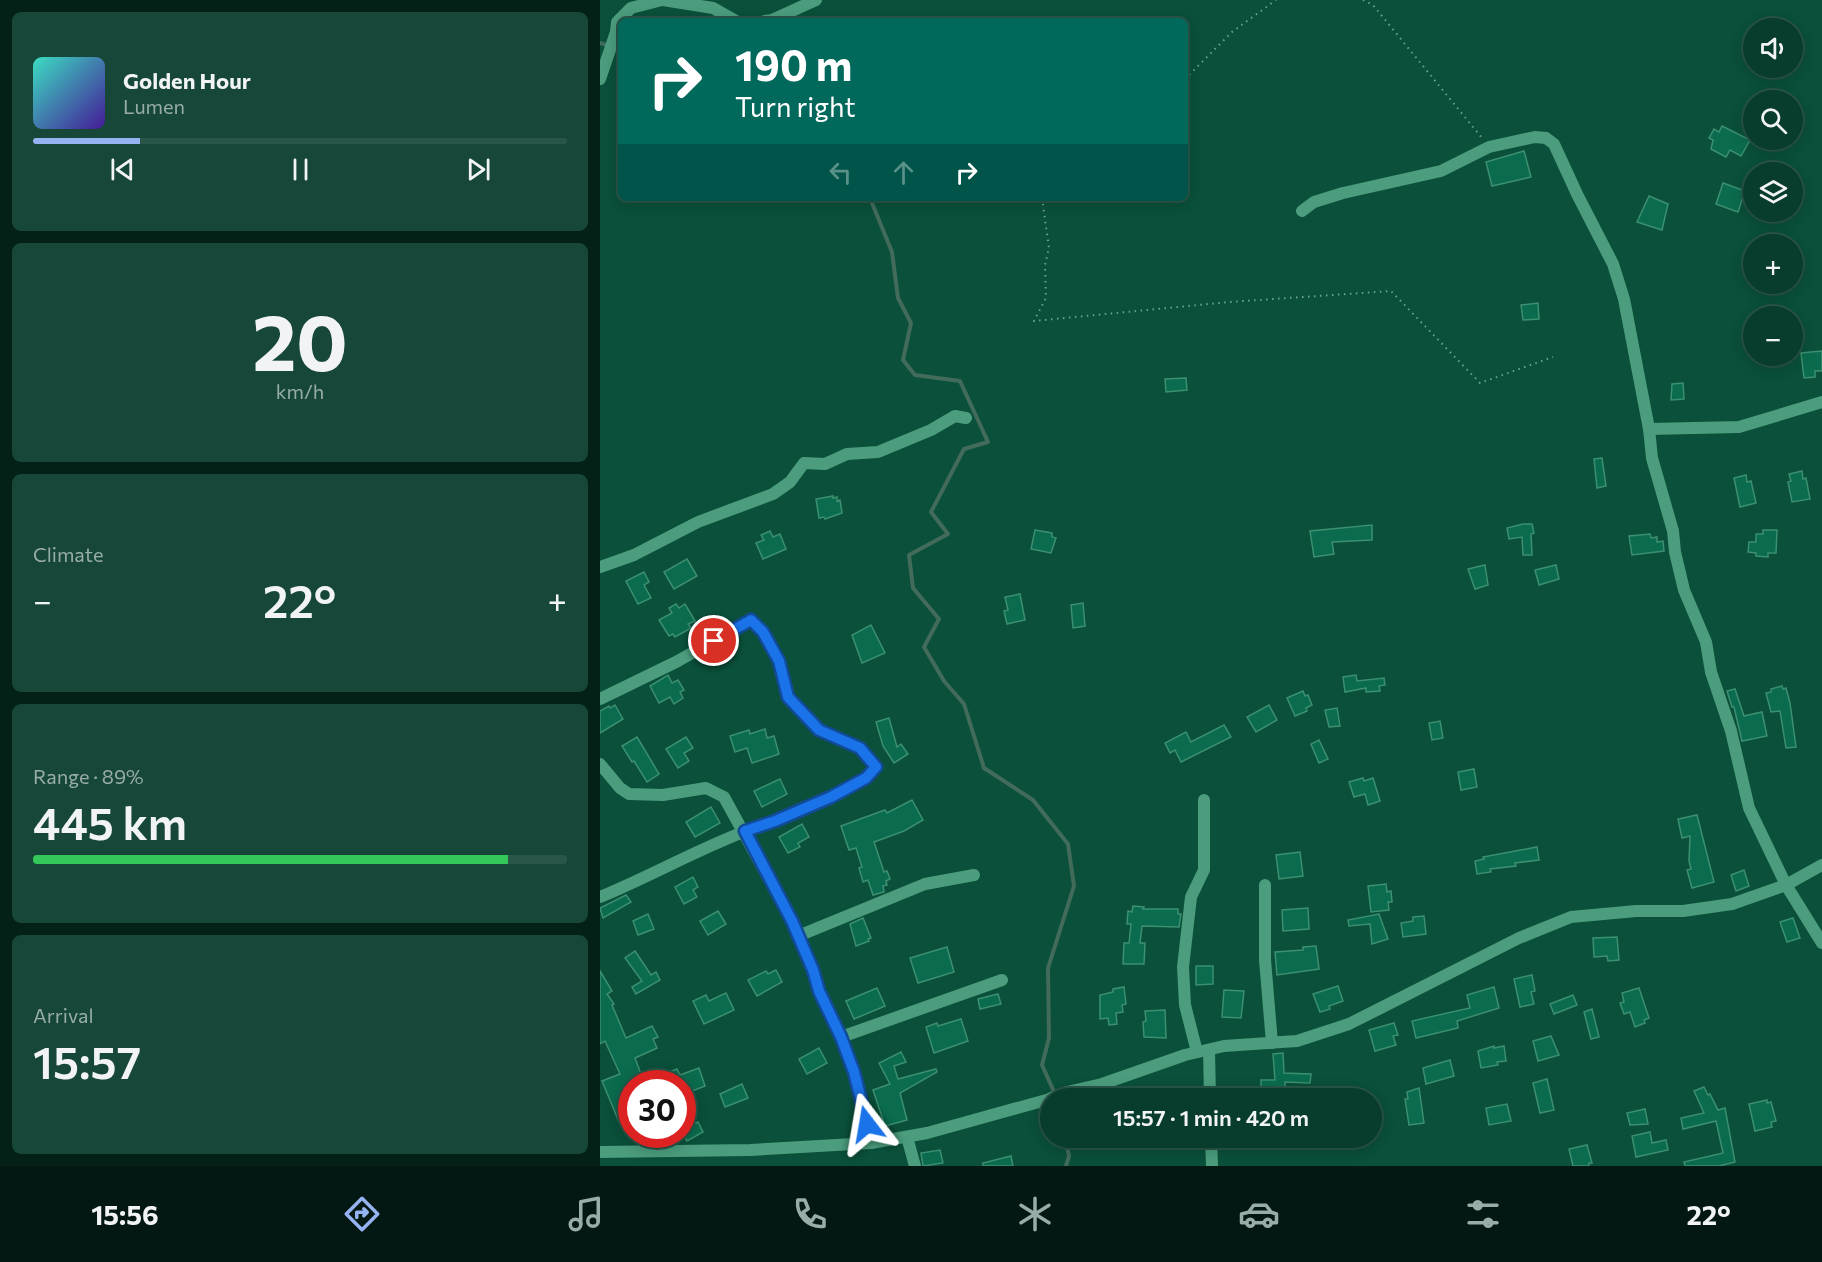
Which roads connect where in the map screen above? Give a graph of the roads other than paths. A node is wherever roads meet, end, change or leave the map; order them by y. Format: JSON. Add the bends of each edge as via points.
{"nodes":[{"id":1,"x":662,"y":0,"type":"edge"},
{"id":2,"x":816,"y":0,"type":"edge"},
{"id":3,"x":621,"y":18,"type":"edge"},
{"id":4,"x":731,"y":18,"type":"edge"},
{"id":5,"x":776,"y":18,"type":"edge"},
{"id":6,"x":618,"y":21,"type":"edge"},
{"id":7,"x":600,"y":79,"type":"edge"},
{"id":8,"x":1302,"y":211,"type":"dead end"},
{"id":9,"x":1822,"y":402,"type":"edge"},
{"id":10,"x":966,"y":418,"type":"dead end"},
{"id":11,"x":1649,"y":429,"type":"junction"},
{"id":12,"x":600,"y":567,"type":"edge"},
{"id":13,"x":600,"y":699,"type":"edge"},
{"id":14,"x":601,"y":767,"type":"edge"},
{"id":15,"x":1204,"y":800,"type":"dead end"},
{"id":16,"x":745,"y":831,"type":"junction"},
{"id":17,"x":1822,"y":865,"type":"edge"},
{"id":18,"x":974,"y":875,"type":"dead end"},
{"id":19,"x":1265,"y":885,"type":"dead end"},
{"id":20,"x":1786,"y":885,"type":"junction"},
{"id":21,"x":600,"y":897,"type":"edge"},
{"id":22,"x":798,"y":936,"type":"junction"},
{"id":23,"x":1822,"y":943,"type":"edge"},
{"id":24,"x":1002,"y":980,"type":"dead end"},
{"id":25,"x":841,"y":1037,"type":"junction"},
{"id":26,"x":1272,"y":1043,"type":"junction"},
{"id":27,"x":1203,"y":1051,"type":"junction"},
{"id":28,"x":1084,"y":1088,"type":"edge"},
{"id":29,"x":1209,"y":1088,"type":"edge"},
{"id":30,"x":1040,"y":1102,"type":"edge"},
{"id":31,"x":907,"y":1137,"type":"junction"},
{"id":32,"x":871,"y":1143,"type":"junction"},
{"id":33,"x":1211,"y":1148,"type":"edge"},
{"id":34,"x":600,"y":1152,"type":"edge"},
{"id":35,"x":915,"y":1166,"type":"edge"},
{"id":36,"x":1212,"y":1166,"type":"edge"}],
"edges":[{"from":1,"to":3,"type":"street","via":[[631,8]]},
{"from":1,"to":4,"type":"street","via":[[713,8]]},
{"from":2,"to":5,"type":"street"},
{"from":6,"to":7,"type":"street"},
{"from":8,"to":11,"type":"street","via":[[1314,202],[1343,193],[1441,171],[1489,147],[1535,136],[1546,138],[1554,144],[1613,264],[1624,299]]},
{"from":9,"to":11,"type":"street","via":[[1739,427]]},
{"from":10,"to":12,"type":"street","via":[[955,416],[878,452],[847,454],[825,464],[804,463],[790,482],[773,494],[698,522],[634,555]]},
{"from":11,"to":20,"type":"street","via":[[1652,458],[1673,531],[1684,590],[1706,642],[1749,808]]},
{"from":13,"to":16,"type":"street","via":[[751,620],[763,632],[779,661],[788,697],[819,730],[860,748],[876,767],[866,778],[831,797]]},
{"from":14,"to":16,"type":"street","via":[[629,794],[663,795],[706,788],[716,791]]},
{"from":15,"to":27,"type":"street","via":[[1204,870],[1191,897],[1183,967],[1185,1005]]},
{"from":16,"to":21,"type":"street"},
{"from":16,"to":22,"type":"street"},
{"from":17,"to":20,"type":"street"},
{"from":18,"to":22,"type":"street","via":[[925,884]]},
{"from":19,"to":26,"type":"street","via":[[1265,960]]},
{"from":20,"to":23,"type":"street"},
{"from":20,"to":26,"type":"street","via":[[1732,904],[1570,917],[1519,938],[1349,1024],[1297,1041]]},
{"from":22,"to":25,"type":"street"},
{"from":24,"to":25,"type":"street"},
{"from":25,"to":32,"type":"street"},
{"from":26,"to":27,"type":"street"},
{"from":27,"to":28,"type":"street"},
{"from":27,"to":29,"type":"street"},
{"from":30,"to":31,"type":"street"},
{"from":31,"to":32,"type":"street"},
{"from":31,"to":35,"type":"street"},
{"from":32,"to":34,"type":"street","via":[[738,1151]]},
{"from":33,"to":36,"type":"street"}]}
